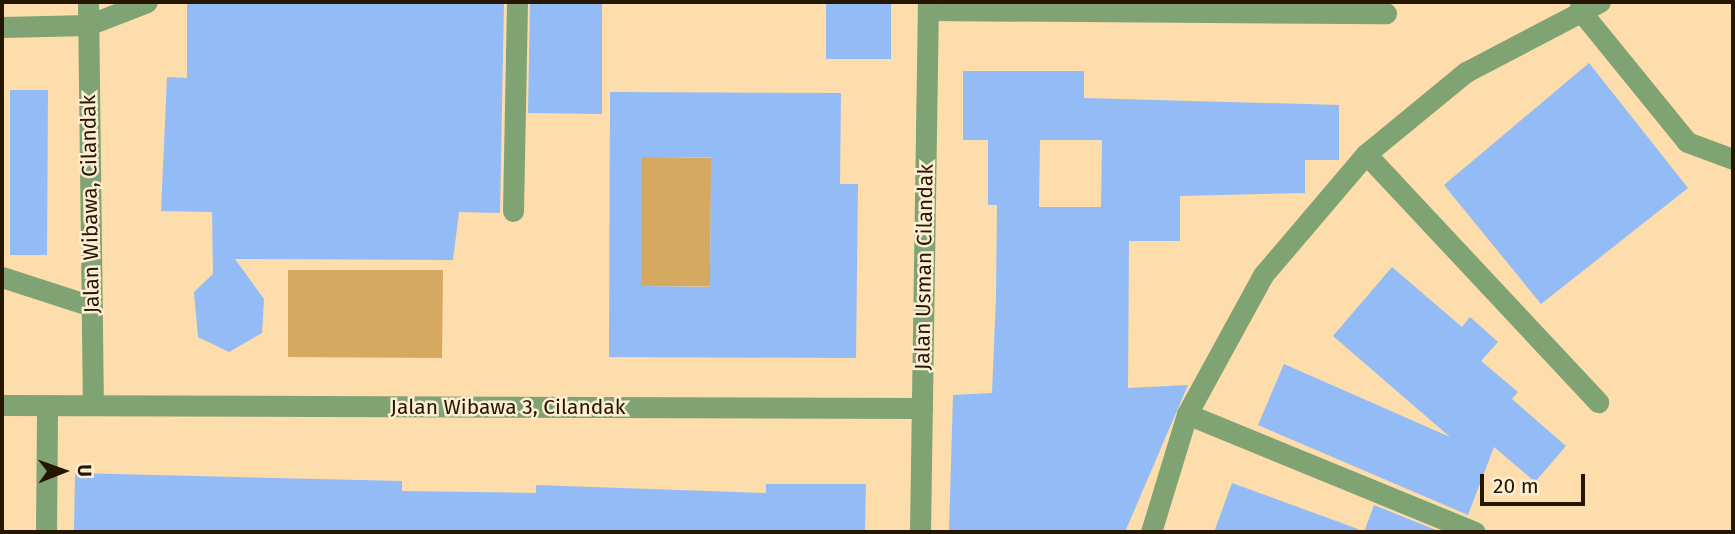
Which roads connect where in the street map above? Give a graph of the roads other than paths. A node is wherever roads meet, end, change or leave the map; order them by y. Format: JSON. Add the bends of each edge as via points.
{"nodes":[{"id":1,"x":88,"y":2,"type":"edge"},
{"id":2,"x":147,"y":2,"type":"edge"},
{"id":3,"x":517,"y":2,"type":"edge"},
{"id":4,"x":1600,"y":2,"type":"edge"},
{"id":5,"x":928,"y":6,"type":"edge"},
{"id":6,"x":1579,"y":9,"type":"junction"},
{"id":7,"x":1386,"y":13,"type":"dead end"},
{"id":8,"x":88,"y":25,"type":"junction"},
{"id":9,"x":2,"y":27,"type":"edge"},
{"id":10,"x":1366,"y":154,"type":"junction"},
{"id":11,"x":1733,"y":159,"type":"edge"},
{"id":12,"x":513,"y":211,"type":"dead end"},
{"id":13,"x":2,"y":277,"type":"edge"},
{"id":14,"x":91,"y":306,"type":"junction"},
{"id":15,"x":1598,"y":402,"type":"dead end"},
{"id":16,"x":2,"y":405,"type":"edge"},
{"id":17,"x":93,"y":405,"type":"junction"},
{"id":18,"x":47,"y":406,"type":"junction"},
{"id":19,"x":922,"y":408,"type":"junction"},
{"id":20,"x":1187,"y":414,"type":"junction"},
{"id":21,"x":46,"y":532,"type":"edge"},
{"id":22,"x":920,"y":532,"type":"edge"},
{"id":23,"x":1152,"y":532,"type":"edge"},
{"id":24,"x":1475,"y":532,"type":"edge"}],
"edges":[{"from":1,"to":8,"type":"street","name":"Jalan Wibawa, Cilandak"},
{"from":2,"to":8,"type":"street"},
{"from":3,"to":12,"type":"street"},
{"from":4,"to":6,"type":"street"},
{"from":5,"to":7,"type":"street"},
{"from":5,"to":19,"type":"street","name":"Jalan Usman Cilandak"},
{"from":6,"to":10,"type":"street","via":[[1466,72]]},
{"from":6,"to":11,"type":"street","via":[[1688,142]]},
{"from":8,"to":9,"type":"street"},
{"from":8,"to":14,"type":"street","name":"Jalan Wibawa, Cilandak"},
{"from":10,"to":15,"type":"street"},
{"from":10,"to":20,"type":"street","via":[[1263,275]]},
{"from":13,"to":14,"type":"street"},
{"from":14,"to":17,"type":"street","name":"Jalan Wibawa, Cilandak"},
{"from":16,"to":18,"type":"street","name":"Jalan Wibawa 3, Cilandak"},
{"from":17,"to":18,"type":"street","name":"Jalan Wibawa 3, Cilandak"},
{"from":17,"to":19,"type":"street","name":"Jalan Wibawa 3, Cilandak"},
{"from":18,"to":21,"type":"street"},
{"from":19,"to":22,"type":"street","name":"Jalan Usman Cilandak"},
{"from":20,"to":23,"type":"street"},
{"from":20,"to":24,"type":"street"}]}
